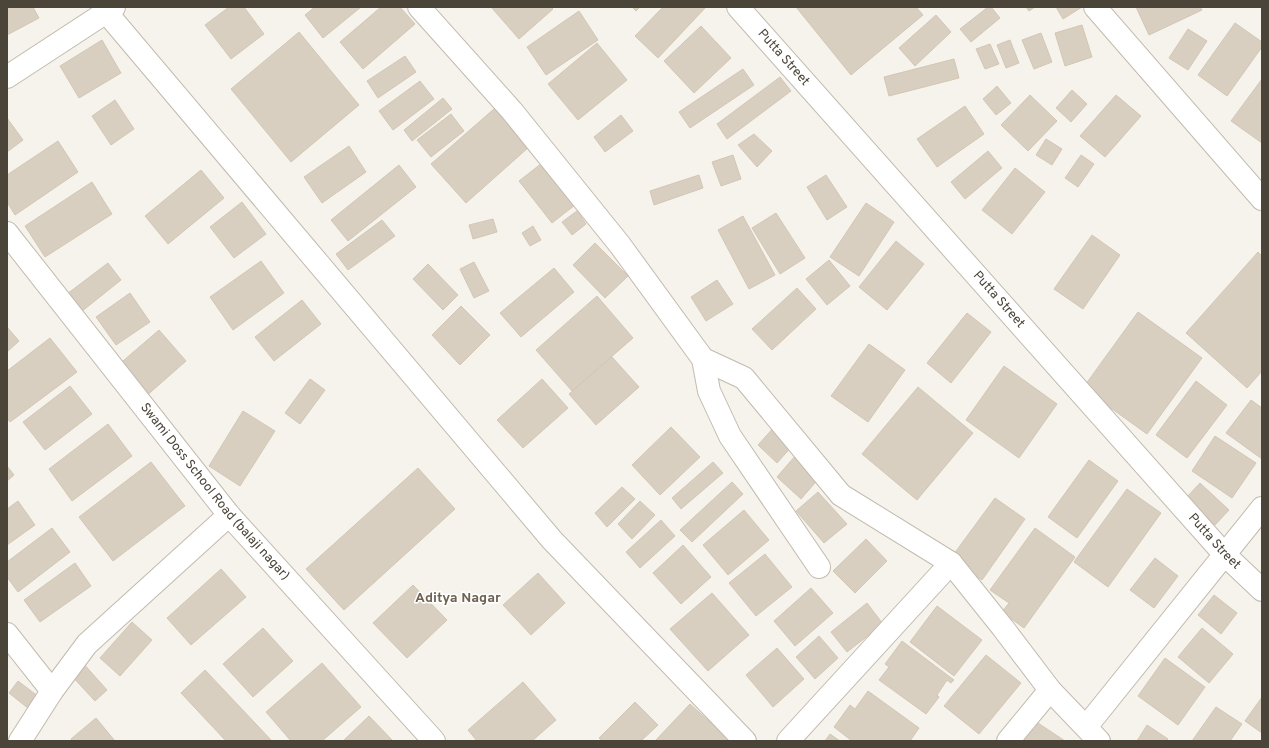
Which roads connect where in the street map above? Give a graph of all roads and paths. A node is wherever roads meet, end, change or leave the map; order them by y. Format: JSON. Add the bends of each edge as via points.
{"nodes":[{"id":1,"x":419,"y":7,"type":"edge"},
{"id":2,"x":738,"y":7,"type":"edge"},
{"id":3,"x":1095,"y":7,"type":"edge"},
{"id":4,"x":108,"y":9,"type":"edge"},
{"id":5,"x":7,"y":77,"type":"edge"},
{"id":6,"x":1262,"y":199,"type":"edge"},
{"id":7,"x":7,"y":233,"type":"edge"},
{"id":8,"x":703,"y":359,"type":"junction"},
{"id":9,"x":1262,"y":508,"type":"edge"},
{"id":10,"x":229,"y":515,"type":"junction"},
{"id":11,"x":1225,"y":555,"type":"junction"},
{"id":12,"x":950,"y":563,"type":"junction"},
{"id":13,"x":819,"y":567,"type":"dead end"},
{"id":14,"x":1262,"y":590,"type":"edge"},
{"id":15,"x":7,"y":634,"type":"edge"},
{"id":16,"x":1050,"y":690,"type":"junction"},
{"id":17,"x":52,"y":691,"type":"junction"},
{"id":18,"x":1093,"y":734,"type":"edge"},
{"id":19,"x":20,"y":741,"type":"edge"},
{"id":20,"x":434,"y":741,"type":"edge"},
{"id":21,"x":745,"y":741,"type":"edge"},
{"id":22,"x":788,"y":741,"type":"edge"},
{"id":23,"x":1008,"y":741,"type":"edge"}],
"edges":[{"from":1,"to":8,"type":"street","via":[[512,111],[620,245]]},
{"from":2,"to":11,"type":"street","name":"Putta Street"},
{"from":3,"to":6,"type":"street"},
{"from":4,"to":5,"type":"street"},
{"from":4,"to":21,"type":"street","via":[[552,540]]},
{"from":7,"to":10,"type":"street","name":"Swami Doss School Road (balaji nagar)"},
{"from":8,"to":12,"type":"street","via":[[744,378],[841,495]]},
{"from":8,"to":13,"type":"street","via":[[708,391],[730,436]]},
{"from":9,"to":11,"type":"street"},
{"from":10,"to":17,"type":"street","via":[[87,644]]},
{"from":10,"to":20,"type":"street","name":"Swami Doss School Road (balaji nagar)"},
{"from":11,"to":14,"type":"street","name":"Putta Street"},
{"from":11,"to":18,"type":"street"},
{"from":12,"to":16,"type":"street"},
{"from":12,"to":22,"type":"street"},
{"from":15,"to":17,"type":"street"},
{"from":16,"to":18,"type":"street"},
{"from":16,"to":23,"type":"street"},
{"from":17,"to":19,"type":"street"}]}
